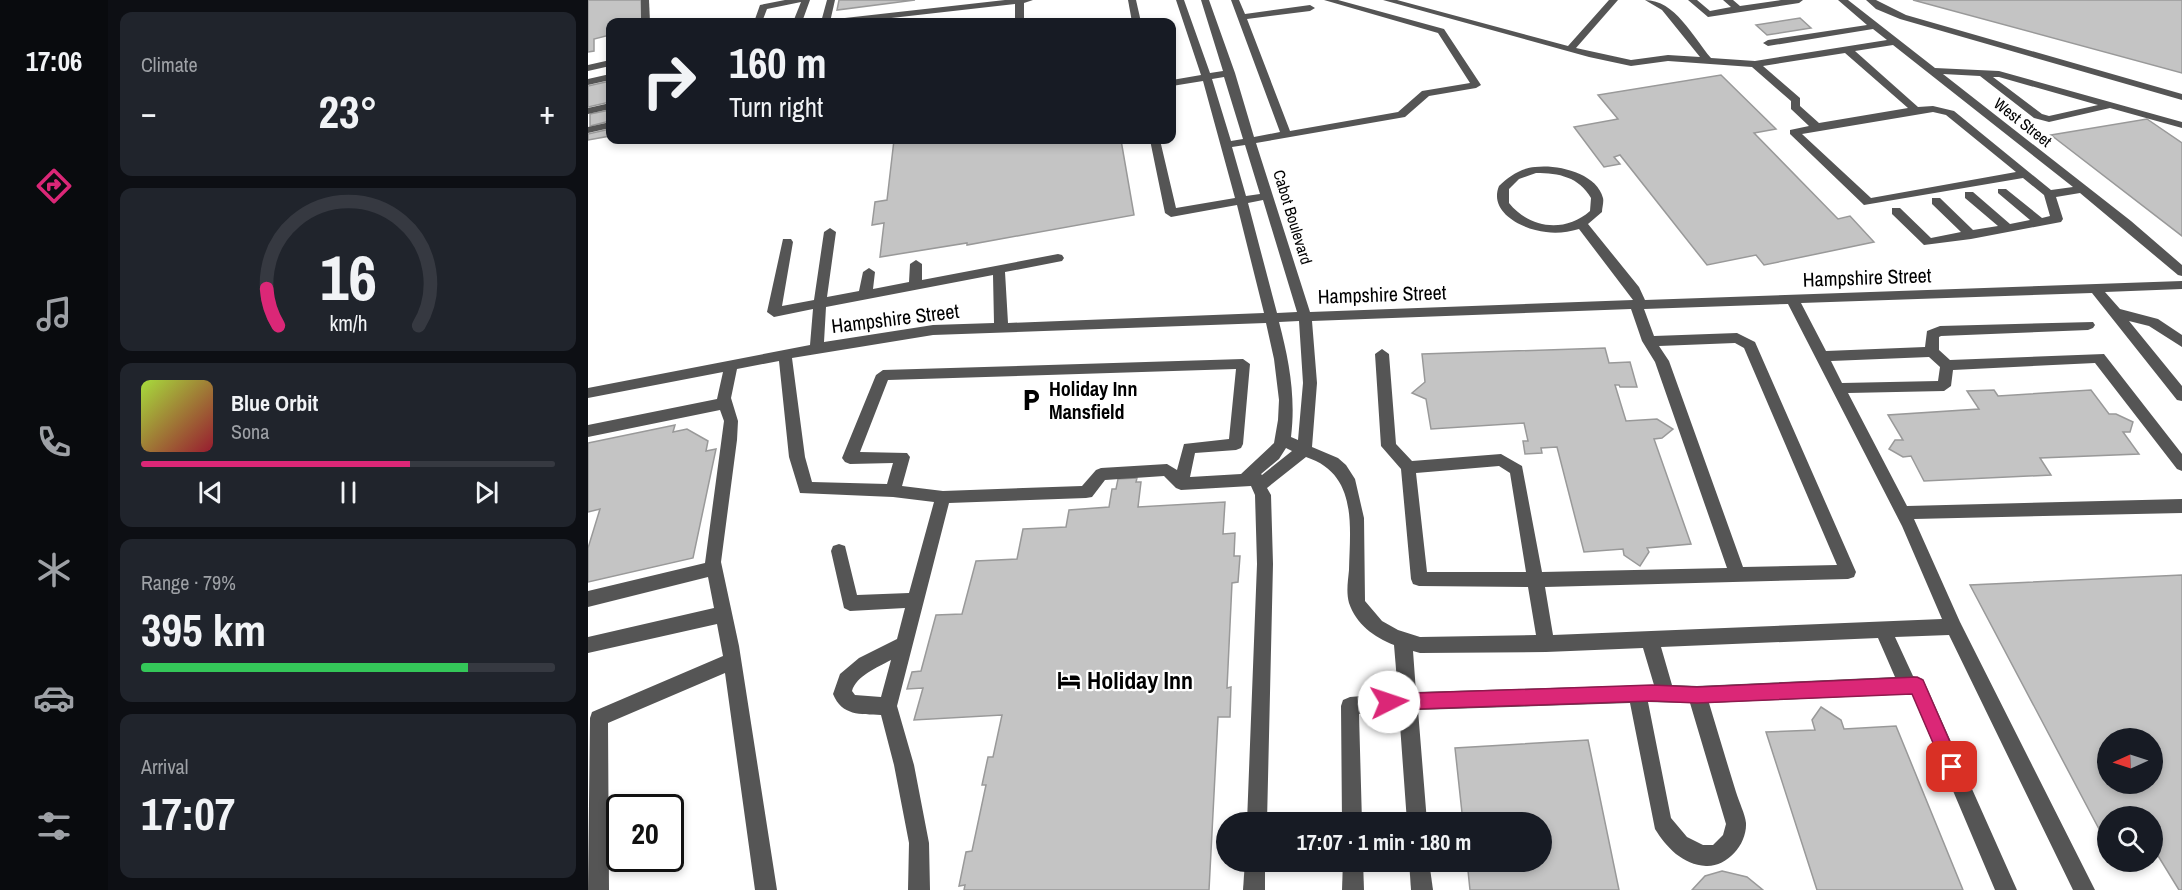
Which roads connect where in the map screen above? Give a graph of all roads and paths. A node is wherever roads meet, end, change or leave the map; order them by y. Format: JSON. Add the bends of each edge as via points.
{"nodes":[{"id":1,"x":645,"y":0,"type":"edge"},
{"id":2,"x":799,"y":0,"type":"edge"},
{"id":3,"x":806,"y":0,"type":"edge"},
{"id":4,"x":831,"y":0,"type":"edge"},
{"id":5,"x":1132,"y":0,"type":"edge"},
{"id":6,"x":1235,"y":0,"type":"edge"},
{"id":7,"x":1328,"y":0,"type":"edge"},
{"id":8,"x":1388,"y":0,"type":"edge"},
{"id":9,"x":1614,"y":0,"type":"edge"},
{"id":10,"x":1649,"y":0,"type":"edge"},
{"id":11,"x":1692,"y":0,"type":"edge"},
{"id":12,"x":1727,"y":0,"type":"edge"},
{"id":13,"x":1799,"y":0,"type":"edge"},
{"id":14,"x":1842,"y":0,"type":"edge"},
{"id":15,"x":1870,"y":0,"type":"edge"},
{"id":16,"x":1024,"y":1,"type":"edge"},
{"id":17,"x":1195,"y":1,"type":"edge"},
{"id":18,"x":1310,"y":8,"type":"dead end"},
{"id":19,"x":1738,"y":9,"type":"junction"},
{"id":20,"x":1242,"y":17,"type":"junction"},
{"id":21,"x":646,"y":18,"type":"edge"},
{"id":22,"x":759,"y":18,"type":"edge"},
{"id":23,"x":799,"y":18,"type":"edge"},
{"id":24,"x":826,"y":18,"type":"edge"},
{"id":25,"x":872,"y":18,"type":"edge"},
{"id":26,"x":1021,"y":18,"type":"edge"},
{"id":27,"x":1136,"y":18,"type":"edge"},
{"id":28,"x":1875,"y":26,"type":"junction"},
{"id":29,"x":1895,"y":42,"type":"junction"},
{"id":30,"x":1768,"y":43,"type":"dead end"},
{"id":31,"x":1570,"y":49,"type":"junction"},
{"id":32,"x":1847,"y":49,"type":"junction"},
{"id":33,"x":1708,"y":61,"type":"junction"},
{"id":34,"x":606,"y":64,"type":"edge"},
{"id":35,"x":1755,"y":64,"type":"junction"},
{"id":36,"x":588,"y":68,"type":"edge"},
{"id":37,"x":1933,"y":72,"type":"junction"},
{"id":38,"x":1230,"y":73,"type":"junction"},
{"id":39,"x":1982,"y":73,"type":"junction"},
{"id":40,"x":1206,"y":76,"type":"junction"},
{"id":41,"x":606,"y":78,"type":"edge"},
{"id":42,"x":588,"y":82,"type":"edge"},
{"id":43,"x":1176,"y":82,"type":"edge"},
{"id":44,"x":2182,"y":97,"type":"edge"},
{"id":45,"x":2111,"y":105,"type":"junction"},
{"id":46,"x":606,"y":107,"type":"edge"},
{"id":47,"x":1916,"y":110,"type":"junction"},
{"id":48,"x":588,"y":111,"type":"edge"},
{"id":49,"x":2182,"y":125,"type":"edge"},
{"id":50,"x":606,"y":126,"type":"edge"},
{"id":51,"x":1816,"y":127,"type":"junction"},
{"id":52,"x":588,"y":130,"type":"edge"},
{"id":53,"x":1286,"y":134,"type":"junction"},
{"id":54,"x":1250,"y":140,"type":"junction"},
{"id":55,"x":1156,"y":144,"type":"edge"},
{"id":56,"x":1226,"y":144,"type":"junction"},
{"id":57,"x":2025,"y":174,"type":"junction"},
{"id":58,"x":2082,"y":189,"type":"junction"},
{"id":59,"x":2002,"y":191,"type":"dead end"},
{"id":60,"x":2049,"y":194,"type":"junction"},
{"id":61,"x":1969,"y":195,"type":"dead end"},
{"id":62,"x":1267,"y":196,"type":"junction"},
{"id":63,"x":1242,"y":201,"type":"junction"},
{"id":64,"x":1936,"y":201,"type":"dead end"},
{"id":65,"x":1896,"y":211,"type":"dead end"},
{"id":66,"x":2040,"y":222,"type":"junction"},
{"id":67,"x":1582,"y":224,"type":"junction"},
{"id":68,"x":2008,"y":228,"type":"junction"},
{"id":69,"x":830,"y":232,"type":"dead end"},
{"id":70,"x":1971,"y":235,"type":"junction"},
{"id":71,"x":787,"y":242,"type":"dead end"},
{"id":72,"x":1058,"y":258,"type":"dead end"},
{"id":73,"x":916,"y":264,"type":"dead end"},
{"id":74,"x":999,"y":270,"type":"junction"},
{"id":75,"x":2182,"y":272,"type":"edge"},
{"id":76,"x":868,"y":273,"type":"dead end"},
{"id":77,"x":2182,"y":285,"type":"edge"},
{"id":78,"x":915,"y":286,"type":"junction"},
{"id":79,"x":2095,"y":288,"type":"junction"},
{"id":80,"x":865,"y":296,"type":"junction"},
{"id":81,"x":1792,"y":299,"type":"junction"},
{"id":82,"x":820,"y":303,"type":"junction"},
{"id":83,"x":1639,"y":304,"type":"junction"},
{"id":84,"x":2115,"y":313,"type":"junction"},
{"id":85,"x":1305,"y":316,"type":"junction"},
{"id":86,"x":1271,"y":318,"type":"junction"},
{"id":87,"x":2088,"y":325,"type":"dead end"},
{"id":88,"x":1001,"y":327,"type":"junction"},
{"id":89,"x":1649,"y":341,"type":"junction"},
{"id":90,"x":2182,"y":342,"type":"edge"},
{"id":91,"x":817,"y":348,"type":"junction"},
{"id":92,"x":1932,"y":352,"type":"junction"},
{"id":93,"x":785,"y":354,"type":"junction"},
{"id":94,"x":1382,"y":354,"type":"dead end"},
{"id":95,"x":1822,"y":356,"type":"junction"},
{"id":96,"x":731,"y":365,"type":"junction"},
{"id":97,"x":1947,"y":366,"type":"junction"},
{"id":98,"x":1838,"y":388,"type":"junction"},
{"id":99,"x":588,"y":393,"type":"edge"},
{"id":100,"x":2182,"y":396,"type":"edge"},
{"id":101,"x":726,"y":403,"type":"junction"},
{"id":102,"x":588,"y":430,"type":"edge"},
{"id":103,"x":1282,"y":440,"type":"junction"},
{"id":104,"x":1304,"y":450,"type":"junction"},
{"id":105,"x":2182,"y":465,"type":"edge"},
{"id":106,"x":1408,"y":467,"type":"junction"},
{"id":107,"x":1255,"y":478,"type":"junction"},
{"id":108,"x":1181,"y":484,"type":"junction"},
{"id":109,"x":893,"y":491,"type":"junction"},
{"id":110,"x":943,"y":497,"type":"junction"},
{"id":111,"x":2182,"y":506,"type":"edge"},
{"id":112,"x":1902,"y":513,"type":"junction"},
{"id":113,"x":838,"y":551,"type":"dead end"},
{"id":114,"x":714,"y":567,"type":"junction"},
{"id":115,"x":1738,"y":576,"type":"junction"},
{"id":116,"x":1535,"y":580,"type":"junction"},
{"id":117,"x":588,"y":599,"type":"edge"},
{"id":118,"x":916,"y":600,"type":"junction"},
{"id":119,"x":724,"y":614,"type":"junction"},
{"id":120,"x":1954,"y":627,"type":"junction"},
{"id":121,"x":1883,"y":630,"type":"junction"},
{"id":122,"x":1403,"y":641,"type":"junction"},
{"id":123,"x":1650,"y":642,"type":"junction"},
{"id":124,"x":904,"y":644,"type":"junction"},
{"id":125,"x":1546,"y":644,"type":"junction"},
{"id":126,"x":588,"y":645,"type":"edge"},
{"id":127,"x":732,"y":661,"type":"junction"},
{"id":128,"x":1908,"y":686,"type":"junction"},
{"id":129,"x":1666,"y":693,"type":"junction"},
{"id":130,"x":1637,"y":694,"type":"junction"},
{"id":131,"x":1697,"y":695,"type":"junction"},
{"id":132,"x":1408,"y":701,"type":"junction"},
{"id":133,"x":888,"y":706,"type":"junction"},
{"id":134,"x":1257,"y":812,"type":"edge"},
{"id":135,"x":1352,"y":812,"type":"edge"},
{"id":136,"x":1416,"y":812,"type":"edge"},
{"id":137,"x":1255,"y":872,"type":"edge"},
{"id":138,"x":1353,"y":872,"type":"edge"},
{"id":139,"x":1420,"y":872,"type":"edge"},
{"id":140,"x":598,"y":890,"type":"edge"},
{"id":141,"x":766,"y":890,"type":"edge"},
{"id":142,"x":919,"y":890,"type":"edge"},
{"id":143,"x":1254,"y":890,"type":"edge"},
{"id":144,"x":1353,"y":890,"type":"edge"},
{"id":145,"x":1422,"y":890,"type":"edge"},
{"id":146,"x":2006,"y":890,"type":"edge"},
{"id":147,"x":2084,"y":890,"type":"edge"}],
"edges":[{"from":1,"to":21,"type":"street"},
{"from":2,"to":22,"type":"street","via":[[763,7]]},
{"from":3,"to":23,"type":"street"},
{"from":4,"to":24,"type":"street"},
{"from":5,"to":27,"type":"street"},
{"from":6,"to":20,"type":"street"},
{"from":7,"to":53,"type":"street","via":[[1441,31],[1476,85],[1426,93],[1401,115]]},
{"from":8,"to":31,"type":"street"},
{"from":9,"to":31,"type":"street"},
{"from":10,"to":33,"type":"street","via":[[1665,8]]},
{"from":11,"to":19,"type":"street","via":[[1708,14]]},
{"from":12,"to":19,"type":"street"},
{"from":13,"to":19,"type":"street"},
{"from":14,"to":28,"type":"street","name":"West Street"},
{"from":15,"to":44,"type":"street","via":[[1903,17]]},
{"from":16,"to":25,"type":"street"},
{"from":16,"to":26,"type":"street"},
{"from":17,"to":38,"type":"street","name":"Cabot Boulevard"},
{"from":17,"to":40,"type":"street","name":"Cabot Boulevard"},
{"from":18,"to":20,"type":"street"},
{"from":20,"to":53,"type":"street"},
{"from":28,"to":29,"type":"street","name":"West Street"},
{"from":28,"to":30,"type":"street"},
{"from":29,"to":32,"type":"street"},
{"from":29,"to":37,"type":"street","name":"West Street"},
{"from":31,"to":33,"type":"street","via":[[1631,63],[1668,58]]},
{"from":32,"to":35,"type":"street"},
{"from":32,"to":47,"type":"street"},
{"from":33,"to":35,"type":"street"},
{"from":34,"to":36,"type":"street"},
{"from":35,"to":51,"type":"street","via":[[1796,100],[1795,107]]},
{"from":37,"to":39,"type":"street"},
{"from":37,"to":58,"type":"street","name":"West Street"},
{"from":38,"to":40,"type":"street"},
{"from":38,"to":54,"type":"street","name":"Cabot Boulevard"},
{"from":39,"to":45,"type":"street","via":[[1999,74]]},
{"from":39,"to":45,"type":"street","via":[[2038,116],[2049,119]]},
{"from":40,"to":43,"type":"street"},
{"from":40,"to":56,"type":"street","name":"Cabot Boulevard"},
{"from":41,"to":42,"type":"street"},
{"from":45,"to":49,"type":"street"},
{"from":46,"to":48,"type":"street"},
{"from":47,"to":51,"type":"street"},
{"from":47,"to":57,"type":"street","via":[[1950,113]]},
{"from":50,"to":52,"type":"street"},
{"from":51,"to":57,"type":"street","via":[[1794,132],[1868,202]]},
{"from":53,"to":54,"type":"street"},
{"from":54,"to":56,"type":"street"},
{"from":54,"to":62,"type":"street","name":"Cabot Boulevard"},
{"from":55,"to":63,"type":"street","via":[[1171,213]]},
{"from":56,"to":63,"type":"street","name":"Cabot Boulevard"},
{"from":57,"to":60,"type":"street"},
{"from":58,"to":60,"type":"street"},
{"from":58,"to":75,"type":"street","name":"West Street"},
{"from":59,"to":66,"type":"street"},
{"from":60,"to":66,"type":"street","via":[[2057,219]]},
{"from":61,"to":68,"type":"street"},
{"from":62,"to":63,"type":"street"},
{"from":62,"to":85,"type":"street","name":"Cabot Boulevard"},
{"from":63,"to":86,"type":"street","name":"Cabot Boulevard"},
{"from":64,"to":70,"type":"street"},
{"from":65,"to":70,"type":"street","via":[[1928,242]]},
{"from":66,"to":68,"type":"street"},
{"from":67,"to":67,"type":"street","via":[[1598,205],[1594,190],[1580,178],[1558,171],[1535,170],[1515,177],[1503,188],[1507,210],[1524,222],[1554,229]]},
{"from":67,"to":83,"type":"street","via":[[1634,290]]},
{"from":68,"to":70,"type":"street"},
{"from":69,"to":82,"type":"street"},
{"from":71,"to":82,"type":"street","via":[[774,312]]},
{"from":72,"to":74,"type":"street"},
{"from":73,"to":78,"type":"street"},
{"from":74,"to":78,"type":"street"},
{"from":74,"to":88,"type":"street"},
{"from":76,"to":80,"type":"street"},
{"from":77,"to":79,"type":"street","name":"Hampshire Street"},
{"from":78,"to":80,"type":"street"},
{"from":79,"to":81,"type":"street","name":"Hampshire Street"},
{"from":79,"to":84,"type":"street"},
{"from":80,"to":82,"type":"street"},
{"from":81,"to":83,"type":"street","name":"Hampshire Street"},
{"from":81,"to":95,"type":"street"},
{"from":82,"to":91,"type":"street"},
{"from":83,"to":85,"type":"street","name":"Hampshire Street"},
{"from":83,"to":89,"type":"street"},
{"from":84,"to":90,"type":"street","via":[[2153,322]]},
{"from":84,"to":100,"type":"street"},
{"from":85,"to":86,"type":"street","name":"Hampshire Street"},
{"from":85,"to":104,"type":"street","name":"Cabot Boulevard","via":[[1310,348],[1310,422]]},
{"from":86,"to":88,"type":"street","name":"Hampshire Street"},
{"from":86,"to":103,"type":"street","name":"Cabot Boulevard","via":[[1283,375]]},
{"from":87,"to":92,"type":"street","via":[[1940,331],[1932,334]]},
{"from":88,"to":91,"type":"street","name":"Hampshire Street","via":[[933,330]]},
{"from":89,"to":115,"type":"street","via":[[1662,361]]},
{"from":89,"to":115,"type":"street","via":[[1737,338],[1750,345],[1848,572]]},
{"from":91,"to":93,"type":"street","name":"Hampshire Street"},
{"from":92,"to":95,"type":"street"},
{"from":92,"to":97,"type":"street"},
{"from":93,"to":96,"type":"street","name":"Hampshire Street"},
{"from":93,"to":109,"type":"street","via":[[796,457],[806,488]]},
{"from":94,"to":106,"type":"street","via":[[1389,446]]},
{"from":95,"to":98,"type":"street"},
{"from":96,"to":99,"type":"street","name":"Hampshire Street"},
{"from":96,"to":101,"type":"street"},
{"from":97,"to":98,"type":"street","via":[[1944,386]]},
{"from":97,"to":105,"type":"street","via":[[2099,358]]},
{"from":98,"to":112,"type":"street"},
{"from":101,"to":102,"type":"street"},
{"from":101,"to":114,"type":"street","via":[[731,421],[730,440]]},
{"from":103,"to":104,"type":"street"},
{"from":103,"to":107,"type":"street","via":[[1275,453],[1249,474]]},
{"from":104,"to":107,"type":"street","via":[[1262,483]]},
{"from":104,"to":122,"type":"street","via":[[1327,458],[1342,470],[1352,494],[1357,525],[1357,602],[1372,624]]},
{"from":106,"to":116,"type":"street","via":[[1501,460],[1517,470]]},
{"from":106,"to":116,"type":"street","via":[[1419,579]]},
{"from":107,"to":108,"type":"street"},
{"from":107,"to":134,"type":"street","via":[[1263,495],[1265,564]]},
{"from":108,"to":109,"type":"street","via":[[1189,448],[1236,444],[1243,364],[883,375],[850,458],[902,457]]},
{"from":108,"to":110,"type":"street","via":[[1167,470],[1157,470],[1101,474],[1086,492]]},
{"from":109,"to":110,"type":"street"},
{"from":110,"to":118,"type":"street"},
{"from":111,"to":112,"type":"street"},
{"from":112,"to":120,"type":"street"},
{"from":113,"to":118,"type":"street","via":[[850,603]]},
{"from":114,"to":117,"type":"street"},
{"from":114,"to":119,"type":"street"},
{"from":115,"to":116,"type":"street"},
{"from":116,"to":125,"type":"street"},
{"from":118,"to":124,"type":"street"},
{"from":119,"to":126,"type":"street"},
{"from":119,"to":127,"type":"street"},
{"from":120,"to":121,"type":"street"},
{"from":120,"to":147,"type":"street"},
{"from":121,"to":123,"type":"street"},
{"from":121,"to":128,"type":"street"},
{"from":122,"to":125,"type":"street","via":[[1420,645]]},
{"from":122,"to":132,"type":"street"},
{"from":123,"to":125,"type":"street"},
{"from":123,"to":129,"type":"street"},
{"from":124,"to":133,"type":"street"},
{"from":124,"to":133,"type":"street","via":[[865,664],[846,680],[842,694],[851,704]]},
{"from":127,"to":140,"type":"street","via":[[599,718]]},
{"from":127,"to":141,"type":"street"},
{"from":128,"to":131,"type":"street"},
{"from":128,"to":146,"type":"street","via":[[1917,685]]},
{"from":129,"to":130,"type":"street"},
{"from":129,"to":131,"type":"street"},
{"from":130,"to":131,"type":"street","via":[[1662,822],[1679,846],[1706,856],[1728,847],[1736,824]]},
{"from":130,"to":132,"type":"street"},
{"from":132,"to":135,"type":"street","via":[[1350,706]]},
{"from":132,"to":136,"type":"street"},
{"from":133,"to":142,"type":"street","via":[[919,843]]},
{"from":137,"to":143,"type":"street"},
{"from":138,"to":144,"type":"street"},
{"from":139,"to":145,"type":"street"}]}
